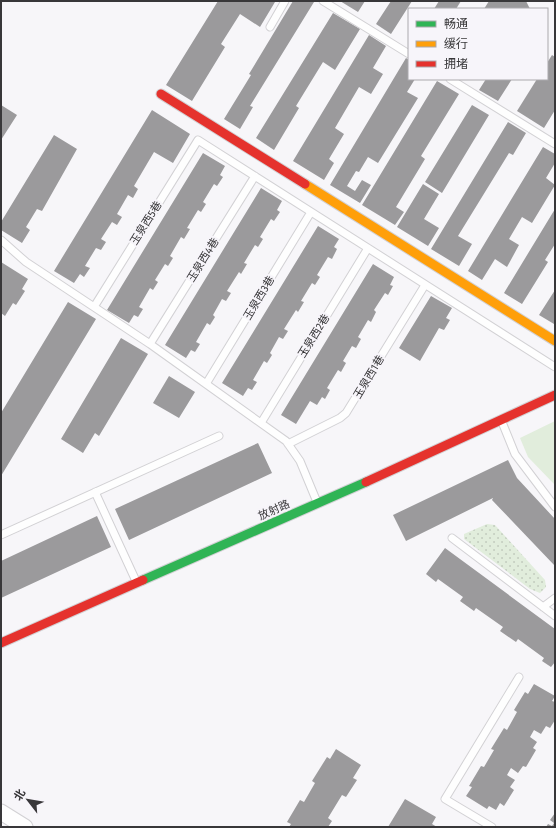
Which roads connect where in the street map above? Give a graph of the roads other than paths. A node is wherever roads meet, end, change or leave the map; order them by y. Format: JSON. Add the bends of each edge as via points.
{"nodes":[{"id":1,"x":285,"y":1,"type":"edge"},
{"id":2,"x":323,"y":1,"type":"edge"},
{"id":3,"x":270,"y":27,"type":"dead end"},
{"id":4,"x":408,"y":53,"type":"edge"},
{"id":5,"x":452,"y":80,"type":"edge"},
{"id":6,"x":160,"y":94,"type":"dead end"},
{"id":7,"x":555,"y":144,"type":"edge"},
{"id":8,"x":255,"y":176,"type":"junction"},
{"id":9,"x":311,"y":212,"type":"junction"},
{"id":10,"x":1,"y":240,"type":"edge"},
{"id":11,"x":368,"y":248,"type":"junction"},
{"id":12,"x":425,"y":285,"type":"junction"},
{"id":13,"x":94,"y":307,"type":"junction"},
{"id":14,"x":555,"y":341,"type":"edge"},
{"id":15,"x":150,"y":344,"type":"junction"},
{"id":16,"x":555,"y":367,"type":"edge"},
{"id":17,"x":206,"y":384,"type":"junction"},
{"id":18,"x":555,"y":395,"type":"edge"},
{"id":19,"x":502,"y":420,"type":"junction"},
{"id":20,"x":261,"y":423,"type":"junction"},
{"id":21,"x":219,"y":436,"type":"dead end"},
{"id":22,"x":288,"y":444,"type":"junction"},
{"id":23,"x":95,"y":492,"type":"junction"},
{"id":24,"x":317,"y":504,"type":"junction"},
{"id":25,"x":555,"y":507,"type":"edge"},
{"id":26,"x":1,"y":535,"type":"edge"},
{"id":27,"x":452,"y":538,"type":"dead end"},
{"id":28,"x":136,"y":583,"type":"junction"},
{"id":29,"x":555,"y":598,"type":"edge"},
{"id":30,"x":543,"y":607,"type":"junction"},
{"id":31,"x":555,"y":616,"type":"edge"},
{"id":32,"x":1,"y":643,"type":"edge"},
{"id":33,"x":518,"y":677,"type":"dead end"},
{"id":34,"x":1,"y":812,"type":"edge"},
{"id":35,"x":25,"y":827,"type":"edge"},
{"id":36,"x":492,"y":827,"type":"edge"}],
"edges":[{"from":1,"to":3,"type":"lane"},
{"from":2,"to":4,"type":"lane"},
{"from":5,"to":7,"type":"lane"},
{"from":6,"to":14,"type":"street"},
{"from":8,"to":9,"type":"lane"},
{"from":8,"to":13,"type":"lane","name":"玉泉西5巷","via":[[198,140]]},
{"from":8,"to":15,"type":"lane","name":"玉泉西4巷"},
{"from":9,"to":11,"type":"lane"},
{"from":9,"to":17,"type":"lane","name":"玉泉西3巷"},
{"from":10,"to":13,"type":"lane","via":[[26,262]]},
{"from":11,"to":12,"type":"lane"},
{"from":11,"to":20,"type":"lane","name":"玉泉西2巷"},
{"from":12,"to":16,"type":"lane"},
{"from":12,"to":22,"type":"lane","name":"玉泉西1巷","via":[[346,413]]},
{"from":13,"to":15,"type":"lane"},
{"from":15,"to":17,"type":"lane"},
{"from":17,"to":20,"type":"lane"},
{"from":18,"to":19,"type":"street","name":"放射路"},
{"from":19,"to":24,"type":"street","name":"放射路"},
{"from":19,"to":25,"type":"lane","via":[[515,454]]},
{"from":20,"to":22,"type":"lane"},
{"from":21,"to":23,"type":"lane"},
{"from":22,"to":24,"type":"lane","via":[[300,461]]},
{"from":23,"to":26,"type":"lane"},
{"from":23,"to":28,"type":"lane"},
{"from":24,"to":28,"type":"street","name":"放射路"},
{"from":27,"to":30,"type":"lane"},
{"from":28,"to":32,"type":"street","name":"放射路"},
{"from":29,"to":30,"type":"lane"},
{"from":30,"to":31,"type":"lane"},
{"from":33,"to":36,"type":"lane","via":[[445,799]]},
{"from":34,"to":35,"type":"street"}]}
